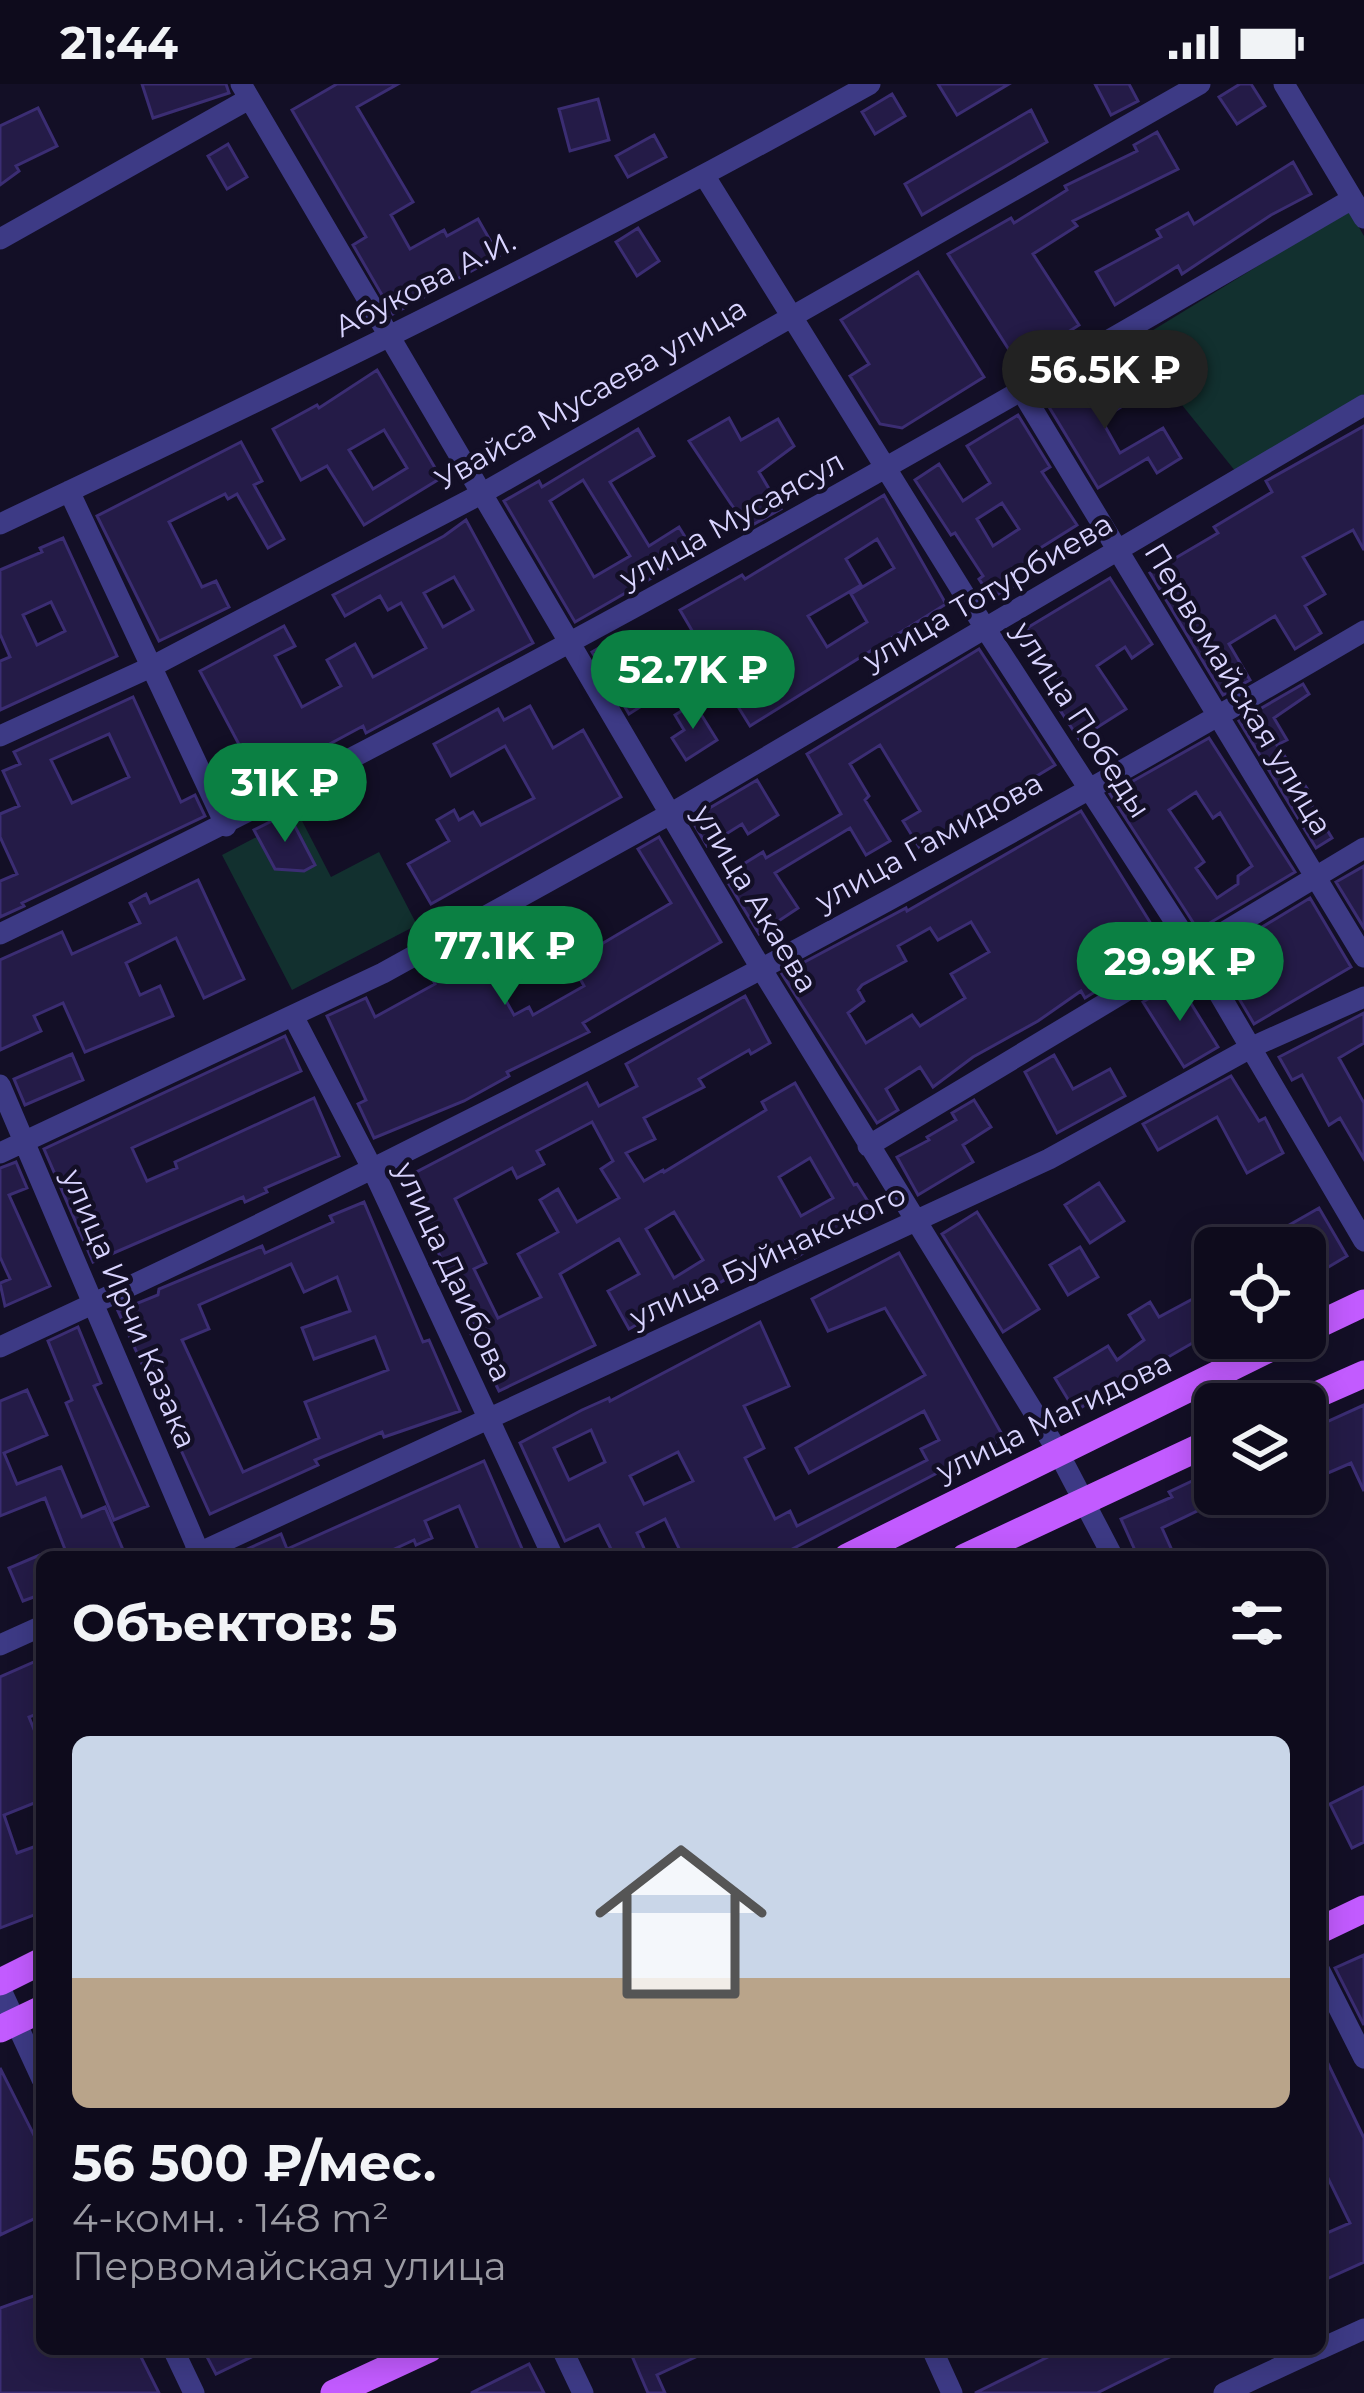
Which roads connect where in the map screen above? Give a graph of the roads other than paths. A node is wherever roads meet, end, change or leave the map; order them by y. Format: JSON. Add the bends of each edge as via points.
{"nodes":[{"id":1,"x":869,"y":84,"type":"edge"},
{"id":2,"x":1201,"y":84,"type":"edge"},
{"id":3,"x":1284,"y":84,"type":"edge"},
{"id":4,"x":244,"y":92,"type":"edge"},
{"id":5,"x":704,"y":176,"type":"junction"},
{"id":6,"x":1358,"y":208,"type":"edge"},
{"id":7,"x":0,"y":239,"type":"edge"},
{"id":8,"x":792,"y":314,"type":"junction"},
{"id":9,"x":388,"y":337,"type":"junction"},
{"id":10,"x":1022,"y":392,"type":"junction"},
{"id":11,"x":1364,"y":405,"type":"edge"},
{"id":12,"x":888,"y":468,"type":"junction"},
{"id":13,"x":69,"y":491,"type":"junction"},
{"id":14,"x":481,"y":494,"type":"junction"},
{"id":15,"x":0,"y":524,"type":"edge"},
{"id":16,"x":1118,"y":550,"type":"junction"},
{"id":17,"x":985,"y":628,"type":"junction"},
{"id":18,"x":1364,"y":631,"type":"edge"},
{"id":19,"x":569,"y":645,"type":"junction"},
{"id":20,"x":152,"y":667,"type":"junction"},
{"id":21,"x":1219,"y":716,"type":"junction"},
{"id":22,"x":0,"y":736,"type":"edge"},
{"id":23,"x":1091,"y":787,"type":"junction"},
{"id":24,"x":670,"y":814,"type":"junction"},
{"id":25,"x":226,"y":826,"type":"junction"},
{"id":26,"x":1364,"y":848,"type":"edge"},
{"id":27,"x":1316,"y":876,"type":"junction"},
{"id":28,"x":0,"y":934,"type":"edge"},
{"id":29,"x":1193,"y":951,"type":"junction"},
{"id":30,"x":1364,"y":956,"type":"edge"},
{"id":31,"x":762,"y":970,"type":"junction"},
{"id":32,"x":1364,"y":997,"type":"edge"},
{"id":33,"x":293,"y":1016,"type":"junction"},
{"id":34,"x":1252,"y":1047,"type":"junction"},
{"id":35,"x":0,"y":1085,"type":"edge"},
{"id":36,"x":26,"y":1142,"type":"junction"},
{"id":37,"x":868,"y":1146,"type":"junction"},
{"id":38,"x":0,"y":1153,"type":"edge"},
{"id":39,"x":372,"y":1168,"type":"junction"},
{"id":40,"x":913,"y":1222,"type":"junction"},
{"id":41,"x":1364,"y":1240,"type":"edge"},
{"id":42,"x":1364,"y":1303,"type":"edge"},
{"id":43,"x":94,"y":1304,"type":"junction"},
{"id":44,"x":1326,"y":1321,"type":"edge"},
{"id":45,"x":0,"y":1347,"type":"edge"},
{"id":46,"x":1247,"y":1359,"type":"edge"},
{"id":47,"x":1364,"y":1374,"type":"edge"},
{"id":48,"x":1326,"y":1391,"type":"edge"},
{"id":49,"x":490,"y":1419,"type":"junction"},
{"id":50,"x":1194,"y":1449,"type":"edge"},
{"id":51,"x":1057,"y":1450,"type":"junction"},
{"id":52,"x":1083,"y":1498,"type":"junction"},
{"id":53,"x":194,"y":1551,"type":"edge"},
{"id":54,"x":207,"y":1551,"type":"edge"},
{"id":55,"x":550,"y":1551,"type":"edge"},
{"id":56,"x":859,"y":1551,"type":"edge"},
{"id":57,"x":976,"y":1551,"type":"edge"},
{"id":58,"x":1110,"y":1551,"type":"edge"},
{"id":59,"x":36,"y":1629,"type":"edge"},
{"id":60,"x":0,"y":1646,"type":"edge"},
{"id":61,"x":1364,"y":1909,"type":"edge"},
{"id":62,"x":1326,"y":1927,"type":"edge"},
{"id":63,"x":36,"y":1964,"type":"edge"},
{"id":64,"x":1326,"y":1982,"type":"edge"},
{"id":65,"x":0,"y":1985,"type":"edge"},
{"id":66,"x":36,"y":2012,"type":"edge"},
{"id":67,"x":7,"y":2026,"type":"edge"},
{"id":68,"x":1364,"y":2059,"type":"edge"},
{"id":69,"x":36,"y":2070,"type":"edge"},
{"id":70,"x":1364,"y":2329,"type":"edge"},
{"id":71,"x":1326,"y":2346,"type":"edge"},
{"id":72,"x":176,"y":2355,"type":"edge"},
{"id":73,"x":416,"y":2355,"type":"edge"},
{"id":74,"x":565,"y":2355,"type":"edge"},
{"id":75,"x":935,"y":2355,"type":"edge"},
{"id":76,"x":1307,"y":2355,"type":"edge"},
{"id":77,"x":194,"y":2393,"type":"edge"},
{"id":78,"x":334,"y":2393,"type":"edge"},
{"id":79,"x":583,"y":2393,"type":"edge"},
{"id":80,"x":952,"y":2393,"type":"edge"},
{"id":81,"x":1224,"y":2393,"type":"edge"}],
"edges":[{"from":1,"to":5,"type":"street","name":"Абукова А.И."},
{"from":2,"to":8,"type":"street","name":"Увайса Мусаева улица"},
{"from":3,"to":6,"type":"street"},
{"from":4,"to":7,"type":"street"},
{"from":4,"to":9,"type":"street","name":"улица Акаева"},
{"from":5,"to":8,"type":"street","name":"улица Победы"},
{"from":5,"to":9,"type":"street","name":"Абукова А.И."},
{"from":6,"to":10,"type":"street","name":"улица Мусаясул"},
{"from":8,"to":12,"type":"street","name":"улица Победы"},
{"from":8,"to":14,"type":"street","name":"Увайса Мусаева улица"},
{"from":9,"to":13,"type":"street","name":"Абукова А.И."},
{"from":9,"to":14,"type":"street","name":"улица Акаева"},
{"from":10,"to":12,"type":"street","name":"улица Мусаясул"},
{"from":10,"to":16,"type":"street","name":"Первомайская улица"},
{"from":11,"to":16,"type":"street","name":"улица Тотурбиева"},
{"from":12,"to":17,"type":"street","name":"улица Победы"},
{"from":12,"to":19,"type":"street","name":"улица Мусаясул"},
{"from":13,"to":15,"type":"street","name":"Абукова А.И."},
{"from":13,"to":20,"type":"street"},
{"from":14,"to":19,"type":"street","name":"улица Акаева"},
{"from":14,"to":20,"type":"street","name":"Увайса Мусаева улица"},
{"from":16,"to":17,"type":"street","name":"улица Тотурбиева"},
{"from":16,"to":21,"type":"street","name":"Первомайская улица"},
{"from":17,"to":23,"type":"street","name":"улица Победы"},
{"from":17,"to":24,"type":"street","name":"улица Тотурбиева"},
{"from":18,"to":21,"type":"street","name":"улица Гамидова"},
{"from":19,"to":24,"type":"street","name":"улица Акаева"},
{"from":19,"to":25,"type":"street","name":"улица Мусаясул"},
{"from":20,"to":22,"type":"street","name":"Увайса Мусаева улица"},
{"from":20,"to":25,"type":"street"},
{"from":21,"to":23,"type":"street","name":"улица Гамидова"},
{"from":21,"to":27,"type":"street","name":"Первомайская улица"},
{"from":23,"to":29,"type":"street","name":"улица Победы"},
{"from":23,"to":31,"type":"street","name":"улица Гамидова"},
{"from":24,"to":31,"type":"street","name":"улица Акаева"},
{"from":24,"to":33,"type":"street","name":"улица Тотурбиева"},
{"from":25,"to":28,"type":"street","name":"улица Мусаясул"},
{"from":26,"to":27,"type":"street"},
{"from":27,"to":29,"type":"street"},
{"from":27,"to":30,"type":"street","name":"Первомайская улица"},
{"from":29,"to":34,"type":"street","name":"улица Победы"},
{"from":29,"to":37,"type":"street"},
{"from":31,"to":37,"type":"street","name":"улица Акаева"},
{"from":31,"to":39,"type":"street","name":"улица Гамидова"},
{"from":32,"to":34,"type":"street","name":"улица Буйнакского"},
{"from":33,"to":36,"type":"street","name":"улица Тотурбиева"},
{"from":33,"to":39,"type":"street","name":"улица Даибова"},
{"from":34,"to":40,"type":"street","name":"улица Буйнакского"},
{"from":34,"to":41,"type":"street","name":"улица Победы"},
{"from":35,"to":36,"type":"street","name":"улица Ирчи Казака"},
{"from":36,"to":38,"type":"street","name":"улица Тотурбиева"},
{"from":36,"to":43,"type":"street","name":"улица Ирчи Казака"},
{"from":37,"to":40,"type":"street","name":"улица Акаева"},
{"from":39,"to":43,"type":"street","name":"улица Гамидова"},
{"from":39,"to":49,"type":"street","name":"улица Даибова"},
{"from":40,"to":49,"type":"street","name":"улица Буйнакского"},
{"from":40,"to":51,"type":"street","name":"улица Акаева"},
{"from":42,"to":44,"type":"main road"},
{"from":43,"to":45,"type":"street","name":"улица Гамидова"},
{"from":43,"to":53,"type":"street","name":"улица Ирчи Казака"},
{"from":46,"to":51,"type":"main road","name":"улица Магидова"},
{"from":47,"to":48,"type":"main road"},
{"from":49,"to":54,"type":"street","name":"улица Буйнакского"},
{"from":49,"to":55,"type":"street","name":"улица Даибова"},
{"from":50,"to":52,"type":"main road"},
{"from":51,"to":52,"type":"street","name":"улица Акаева"},
{"from":51,"to":56,"type":"main road","name":"улица Магидова"},
{"from":52,"to":57,"type":"main road"},
{"from":52,"to":58,"type":"street","name":"улица Акаева"},
{"from":59,"to":60,"type":"street"},
{"from":61,"to":62,"type":"main road"},
{"from":63,"to":65,"type":"main road"},
{"from":64,"to":68,"type":"street"},
{"from":65,"to":67,"type":"street"},
{"from":66,"to":67,"type":"main road"},
{"from":67,"to":69,"type":"street"},
{"from":70,"to":71,"type":"street"},
{"from":72,"to":77,"type":"street"},
{"from":73,"to":78,"type":"main road"},
{"from":74,"to":79,"type":"street"},
{"from":75,"to":80,"type":"street"},
{"from":76,"to":81,"type":"street"}]}
